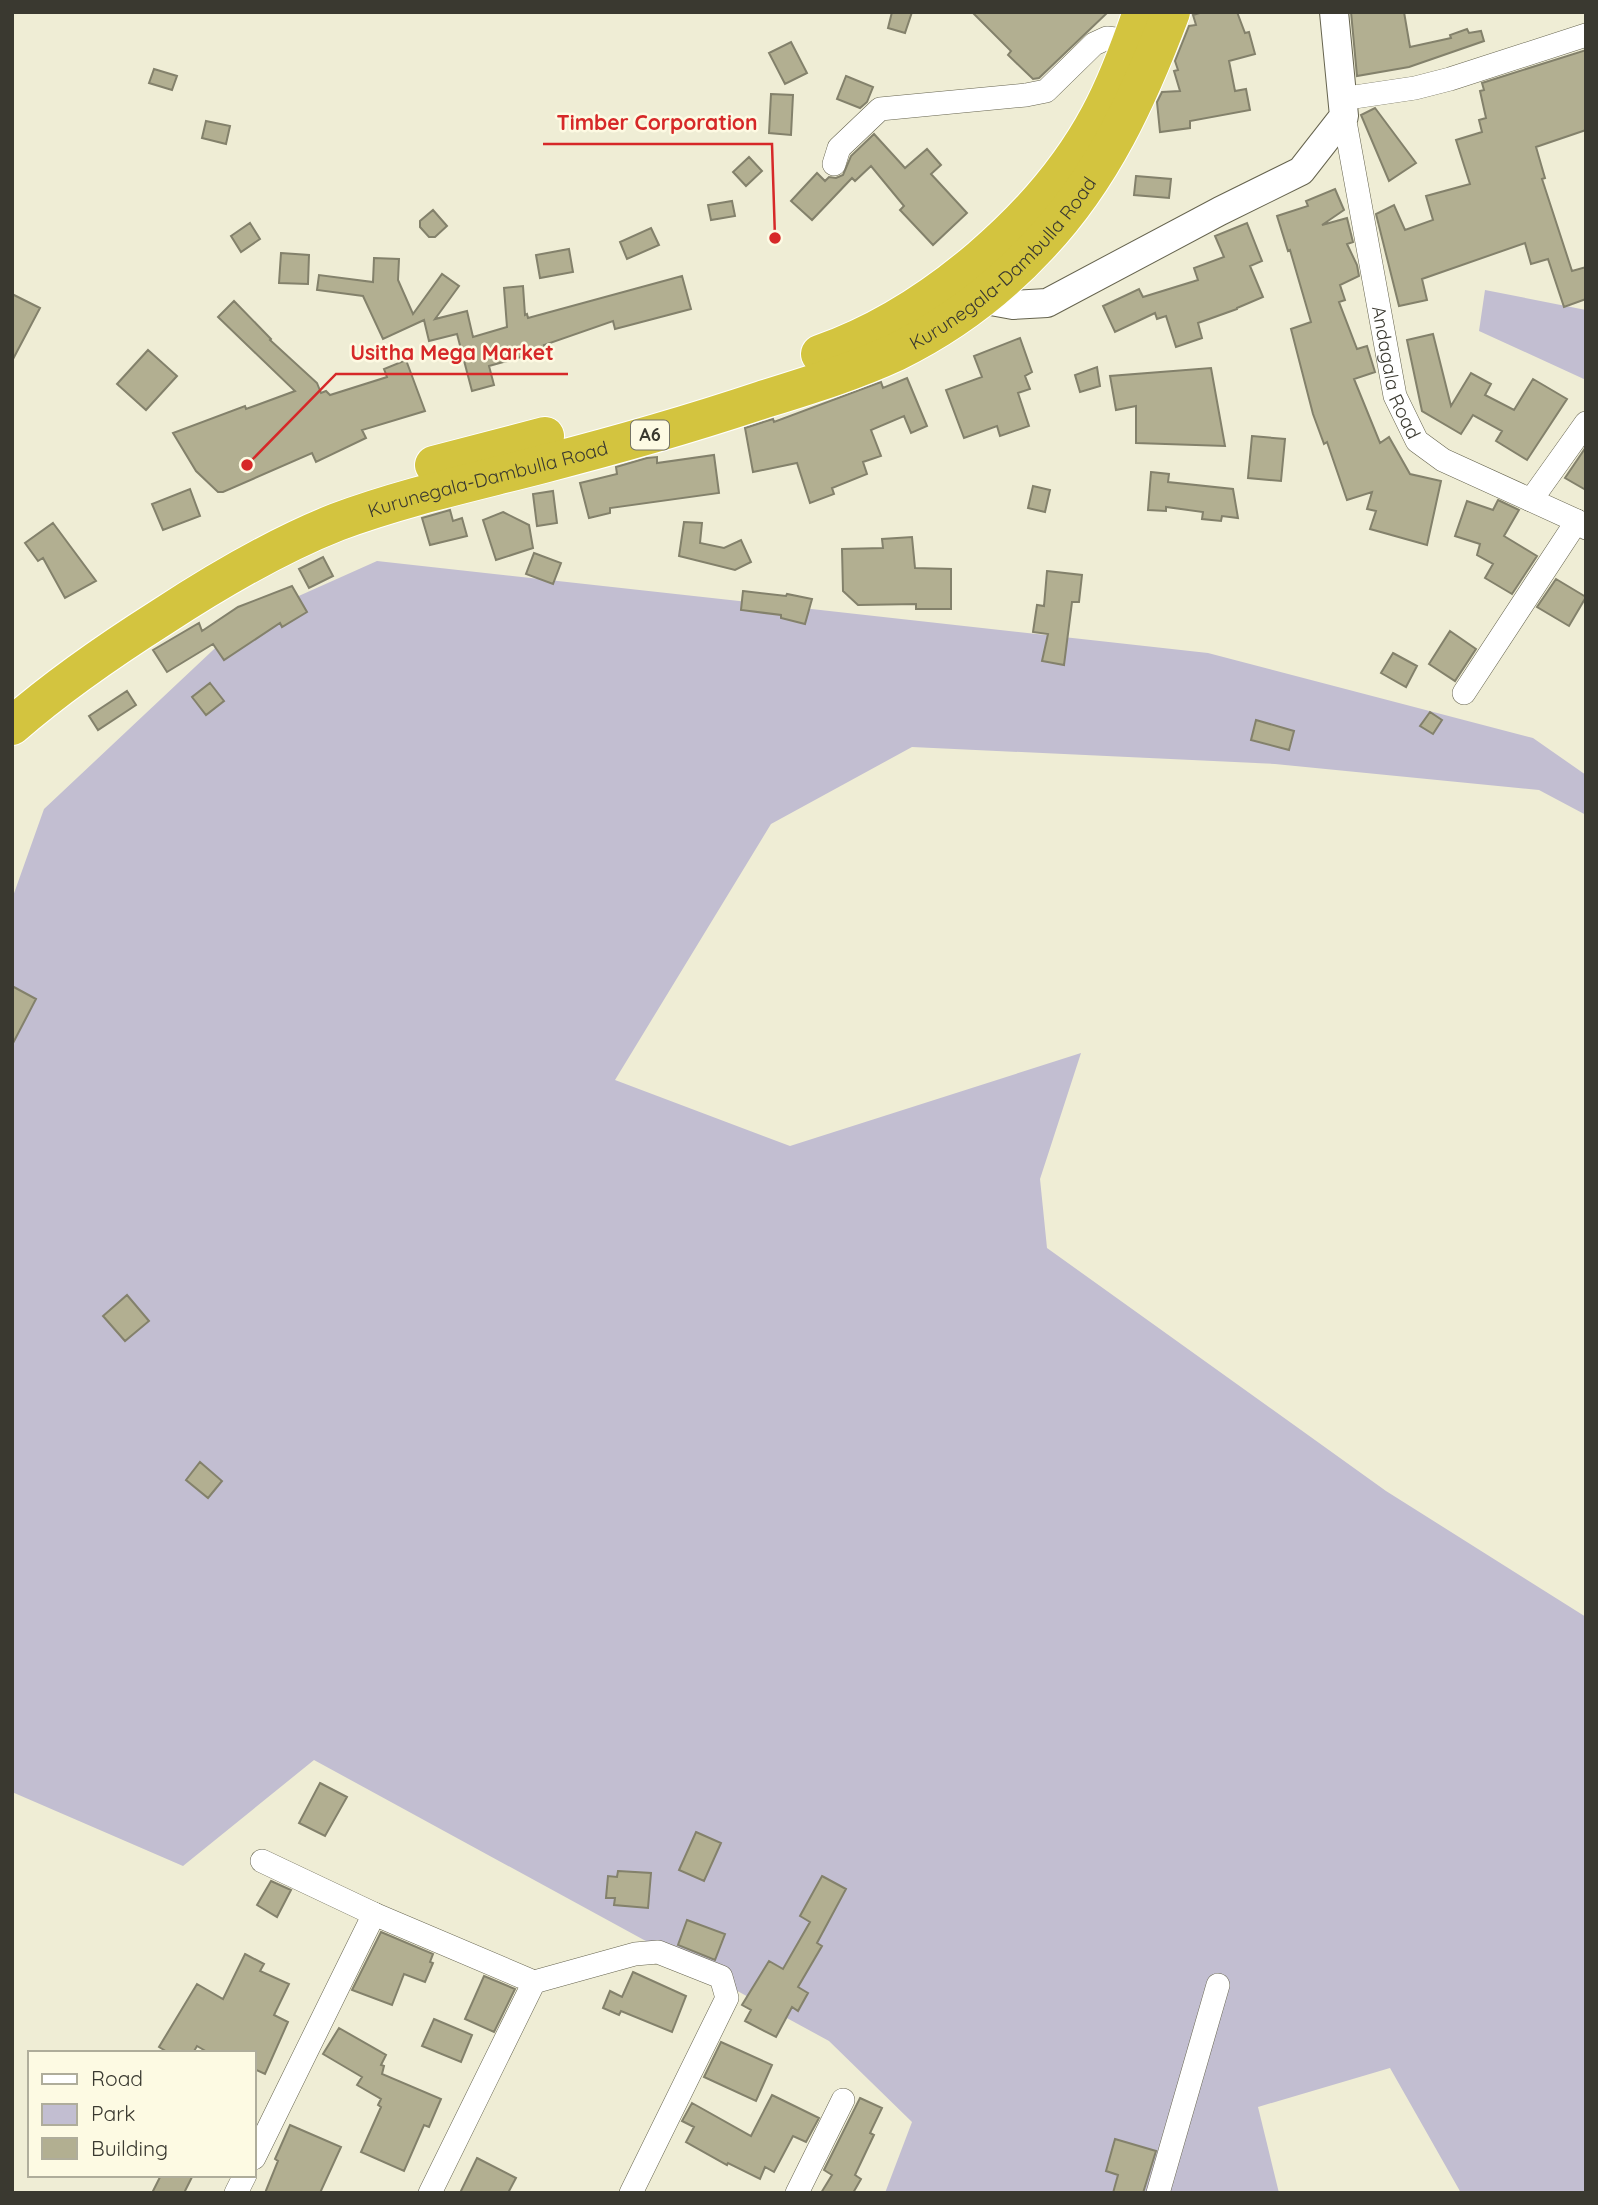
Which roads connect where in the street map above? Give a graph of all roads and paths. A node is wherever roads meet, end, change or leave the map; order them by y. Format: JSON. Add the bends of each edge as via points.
{"nodes":[{"id":1,"x":1171,"y":12,"type":"edge"},
{"id":2,"x":1334,"y":12,"type":"edge"},
{"id":3,"x":1137,"y":27,"type":"edge"},
{"id":4,"x":1586,"y":35,"type":"edge"},
{"id":5,"x":1342,"y":108,"type":"junction"},
{"id":6,"x":834,"y":164,"type":"dead end"},
{"id":7,"x":968,"y":289,"type":"junction"},
{"id":8,"x":1586,"y":423,"type":"edge"},
{"id":9,"x":1531,"y":500,"type":"junction"},
{"id":10,"x":1582,"y":525,"type":"edge"},
{"id":11,"x":1464,"y":693,"type":"dead end"},
{"id":12,"x":12,"y":698,"type":"edge"},
{"id":13,"x":12,"y":726,"type":"edge"},
{"id":14,"x":262,"y":1861,"type":"dead end"},
{"id":15,"x":374,"y":1914,"type":"junction"},
{"id":16,"x":534,"y":1982,"type":"junction"},
{"id":17,"x":1218,"y":1985,"type":"dead end"},
{"id":18,"x":843,"y":2100,"type":"dead end"},
{"id":19,"x":256,"y":2154,"type":"edge"},
{"id":20,"x":244,"y":2177,"type":"edge"},
{"id":21,"x":236,"y":2193,"type":"edge"},
{"id":22,"x":430,"y":2193,"type":"edge"},
{"id":23,"x":631,"y":2193,"type":"edge"},
{"id":24,"x":797,"y":2193,"type":"edge"},
{"id":25,"x":1158,"y":2193,"type":"edge"}],
"edges":[{"from":1,"to":7,"type":"highway","name":"Kurunegala-Dambulla Road","number":"A6","via":[[1133,105],[1089,182],[1039,246]]},
{"from":2,"to":5,"type":"street"},
{"from":3,"to":6,"type":"street","via":[[1094,44],[1046,91],[880,109],[839,148]]},
{"from":3,"to":7,"type":"highway","name":"Kurunegala-Dambulla Road","number":"A6","via":[[1099,116],[1079,149],[989,253]]},
{"from":4,"to":5,"type":"street"},
{"from":5,"to":7,"type":"street","via":[[1301,171],[1047,303],[1013,305]]},
{"from":5,"to":9,"type":"street","name":"Andagala Road","via":[[1395,396],[1417,441],[1430,451]]},
{"from":7,"to":12,"type":"highway","name":"Kurunegala-Dambulla Road","number":"A6","via":[[915,307],[850,344],[751,379],[616,419],[446,461],[338,497],[225,551],[63,657]]},
{"from":7,"to":13,"type":"highway","name":"Kurunegala-Dambulla Road","number":"A6","via":[[953,319],[896,352],[820,383],[335,523],[202,591],[75,674]]},
{"from":8,"to":9,"type":"street"},
{"from":9,"to":10,"type":"street","name":"Andagala Road"},
{"from":10,"to":11,"type":"street"},
{"from":14,"to":15,"type":"street"},
{"from":15,"to":16,"type":"street"},
{"from":15,"to":19,"type":"street"},
{"from":16,"to":22,"type":"street"},
{"from":16,"to":23,"type":"street","via":[[658,1952],[721,1977],[727,1998]]},
{"from":17,"to":25,"type":"street"},
{"from":18,"to":24,"type":"street"},
{"from":20,"to":21,"type":"street"}]}
